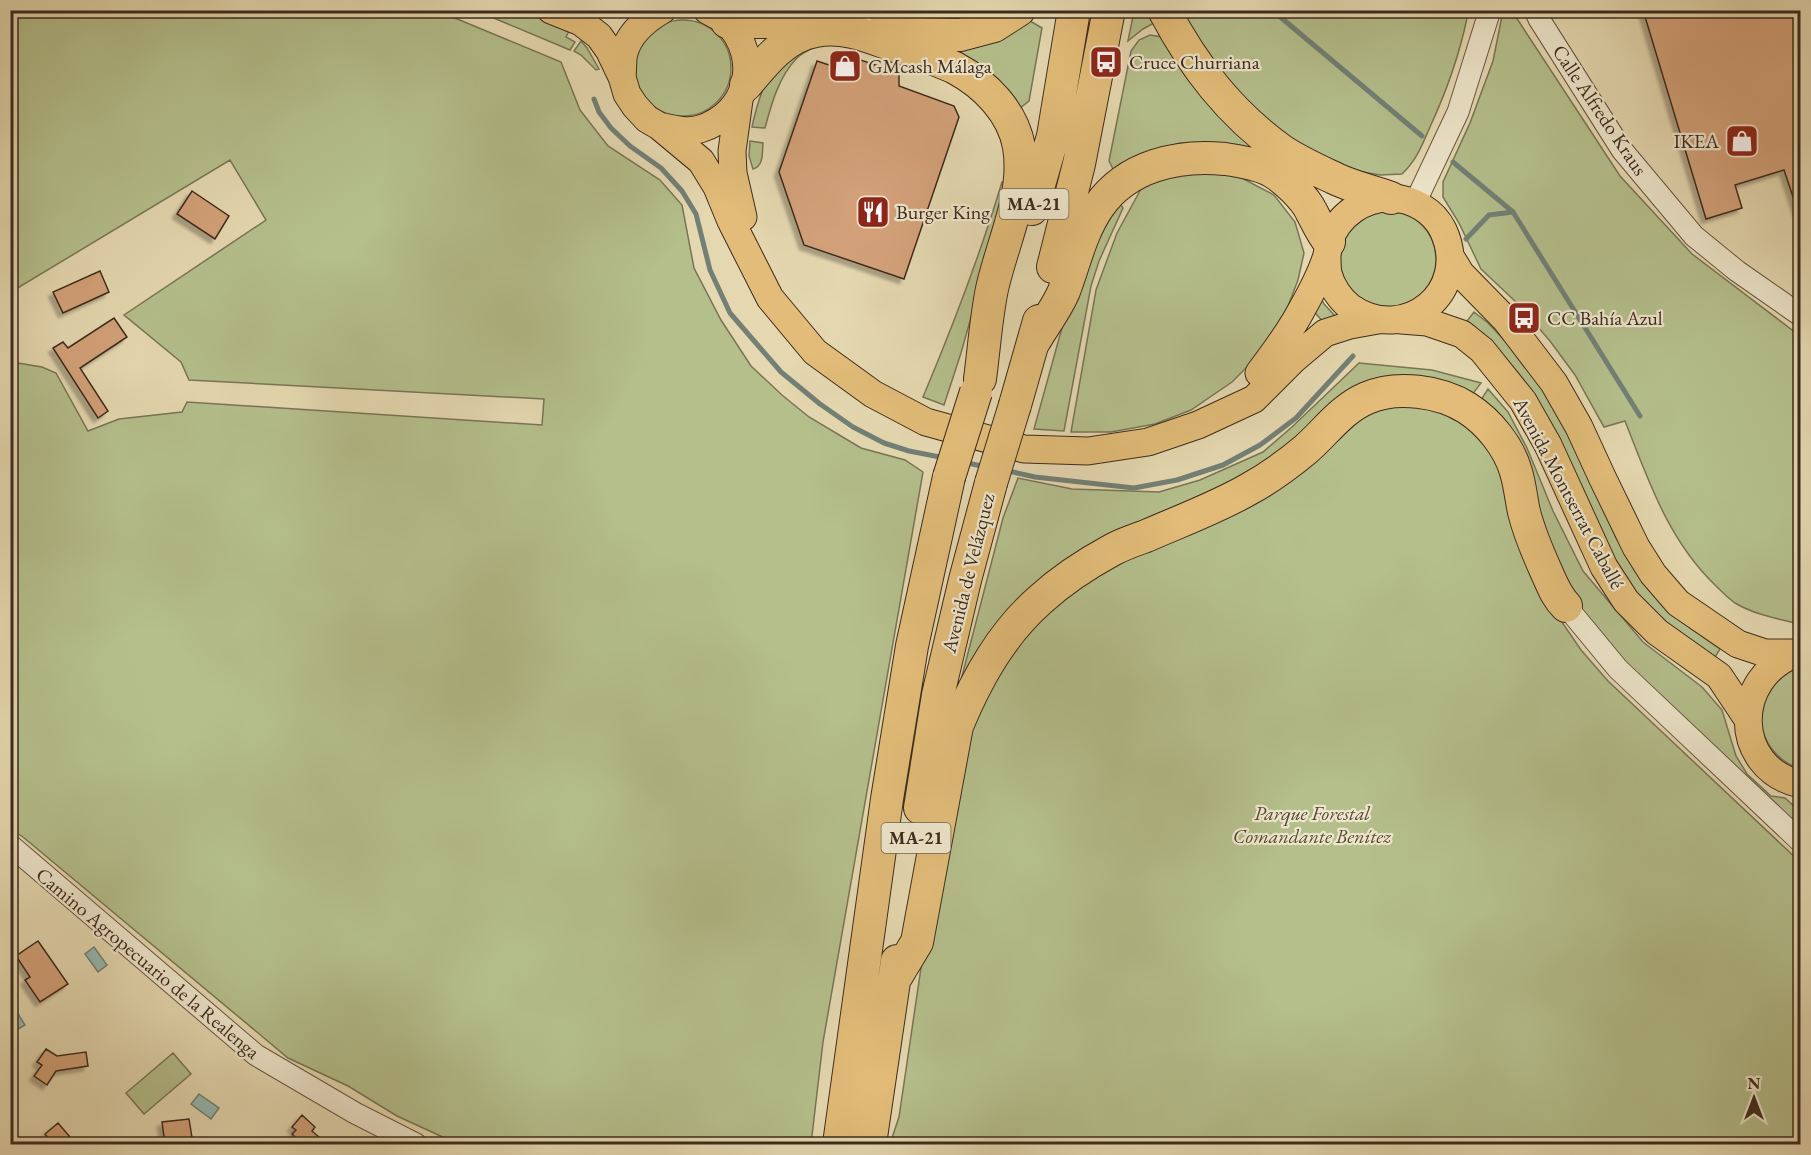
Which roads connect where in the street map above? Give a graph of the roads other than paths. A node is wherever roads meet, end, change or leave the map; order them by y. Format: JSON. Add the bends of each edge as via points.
{"nodes":[{"id":1,"x":550,"y":10,"type":"edge"},
{"id":2,"x":662,"y":10,"type":"edge"},
{"id":3,"x":1018,"y":10,"type":"edge"},
{"id":4,"x":1074,"y":10,"type":"edge"},
{"id":5,"x":1109,"y":10,"type":"edge"},
{"id":6,"x":1164,"y":10,"type":"edge"},
{"id":7,"x":1478,"y":10,"type":"edge"},
{"id":8,"x":1490,"y":10,"type":"edge"},
{"id":9,"x":1535,"y":13,"type":"edge"},
{"id":10,"x":864,"y":15,"type":"edge"},
{"id":11,"x":717,"y":16,"type":"edge"},
{"id":12,"x":1484,"y":33,"type":"junction"},
{"id":13,"x":622,"y":77,"type":"junction"},
{"id":14,"x":742,"y":93,"type":"junction"},
{"id":15,"x":659,"y":126,"type":"junction"},
{"id":16,"x":1403,"y":200,"type":"junction"},
{"id":17,"x":1328,"y":249,"type":"junction"},
{"id":18,"x":1450,"y":256,"type":"junction"},
{"id":19,"x":753,"y":262,"type":"junction"},
{"id":20,"x":1800,"y":315,"type":"edge"},
{"id":21,"x":1390,"y":320,"type":"junction"},
{"id":22,"x":1034,"y":342,"type":"junction"},
{"id":23,"x":978,"y":386,"type":"junction"},
{"id":24,"x":1198,"y":425,"type":"junction"},
{"id":25,"x":1566,"y":606,"type":"joint"},
{"id":26,"x":1798,"y":653,"type":"edge"},
{"id":27,"x":1748,"y":718,"type":"junction"},
{"id":28,"x":1798,"y":787,"type":"edge"},
{"id":29,"x":1800,"y":841,"type":"edge"},
{"id":30,"x":10,"y":845,"type":"edge"},
{"id":31,"x":893,"y":982,"type":"junction"},
{"id":32,"x":858,"y":1017,"type":"junction"},
{"id":33,"x":416,"y":1144,"type":"edge"},
{"id":34,"x":822,"y":1144,"type":"edge"},
{"id":35,"x":839,"y":1144,"type":"edge"},
{"id":36,"x":870,"y":1144,"type":"edge"}],
"edges":[{"from":1,"to":13,"type":"main road","via":[[581,21],[598,36]]},
{"from":2,"to":13,"type":"main road","via":[[634,32],[624,53]]},
{"from":3,"to":10,"type":"highway","via":[[994,26],[960,35],[924,34]]},
{"from":4,"to":23,"type":"highway","name":"Avenida de Velázquez","number":"MA-21","via":[[1053,136]]},
{"from":5,"to":22,"type":"highway","name":"Avenida de Velázquez","number":"MA-21","via":[[1079,164]]},
{"from":6,"to":16,"type":"highway","via":[[1215,90],[1283,152],[1336,179]]},
{"from":7,"to":12,"type":"street"},
{"from":8,"to":12,"type":"street"},
{"from":9,"to":20,"type":"street","name":"Calle Alfredo Kraus","via":[[1622,150],[1694,236]]},
{"from":10,"to":11,"type":"highway","via":[[815,13],[783,22]]},
{"from":11,"to":14,"type":"main road","via":[[742,42],[747,66]]},
{"from":12,"to":16,"type":"street","via":[[1458,112]]},
{"from":13,"to":15,"type":"main road","via":[[635,106]]},
{"from":14,"to":15,"type":"main road","via":[[721,120],[700,129],[686,131]]},
{"from":14,"to":19,"type":"main road","via":[[732,151],[733,173]]},
{"from":14,"to":23,"type":"highway","via":[[772,53],[815,31],[836,30],[861,34],[954,68],[998,102],[1012,124],[1021,170],[992,289]]},
{"from":15,"to":19,"type":"main road","via":[[701,160]]},
{"from":16,"to":17,"type":"main road","via":[[1374,199],[1359,205],[1335,227]]},
{"from":16,"to":18,"type":"main road","via":[[1429,212],[1440,225]]},
{"from":17,"to":21,"type":"main road","via":[[1328,273],[1346,304],[1361,314]]},
{"from":17,"to":22,"type":"highway","via":[[1311,209],[1273,172],[1243,161],[1206,157],[1162,163],[1119,184],[1098,207],[1080,241],[1063,293]]},
{"from":17,"to":24,"type":"main road","via":[[1286,339],[1256,377]]},
{"from":18,"to":21,"type":"main road","via":[[1447,278],[1438,297],[1415,315]]},
{"from":18,"to":26,"type":"main road","name":"Avenida Montserrat Caballé","via":[[1554,382],[1580,427],[1636,547],[1678,603],[1738,644],[1765,653]]},
{"from":19,"to":24,"type":"main road","via":[[770,298],[815,352],[873,394],[926,422],[1024,449],[1088,451],[1148,442]]},
{"from":21,"to":24,"type":"main road","via":[[1325,333],[1254,399]]},
{"from":21,"to":27,"type":"main road","name":"Avenida Montserrat Caballé","via":[[1427,322],[1462,334],[1482,350],[1533,419],[1605,567],[1626,601],[1657,632],[1719,676]]},
{"from":22,"to":31,"type":"highway","name":"Avenida de Velázquez","number":"MA-21","bridge":true,"via":[[965,580],[938,695]]},
{"from":23,"to":32,"type":"highway","name":"Avenida de Velázquez","number":"MA-21","bridge":true,"via":[[949,477],[912,645]]},
{"from":25,"to":29,"type":"street","via":[[1618,669]]},
{"from":25,"to":31,"type":"highway","via":[[1558,598],[1533,543],[1516,470],[1504,444],[1484,422],[1445,397],[1392,392],[1367,398],[1344,411],[1280,470],[1224,503],[1113,549],[1076,572],[1041,598],[1011,630],[970,694],[957,726],[917,942]]},
{"from":26,"to":27,"type":"main road","via":[[1766,672],[1756,685]]},
{"from":27,"to":28,"type":"main road","via":[[1757,753],[1769,768]]},
{"from":30,"to":33,"type":"street","name":"Camino Agropecuario de la Realenga","via":[[256,1055]]},
{"from":31,"to":36,"type":"highway","name":"Avenida de Velázquez","number":"MA-21"},
{"from":32,"to":34,"type":"highway","via":[[832,1068]]},
{"from":32,"to":35,"type":"highway","name":"Avenida de Velázquez","number":"MA-21"}]}
